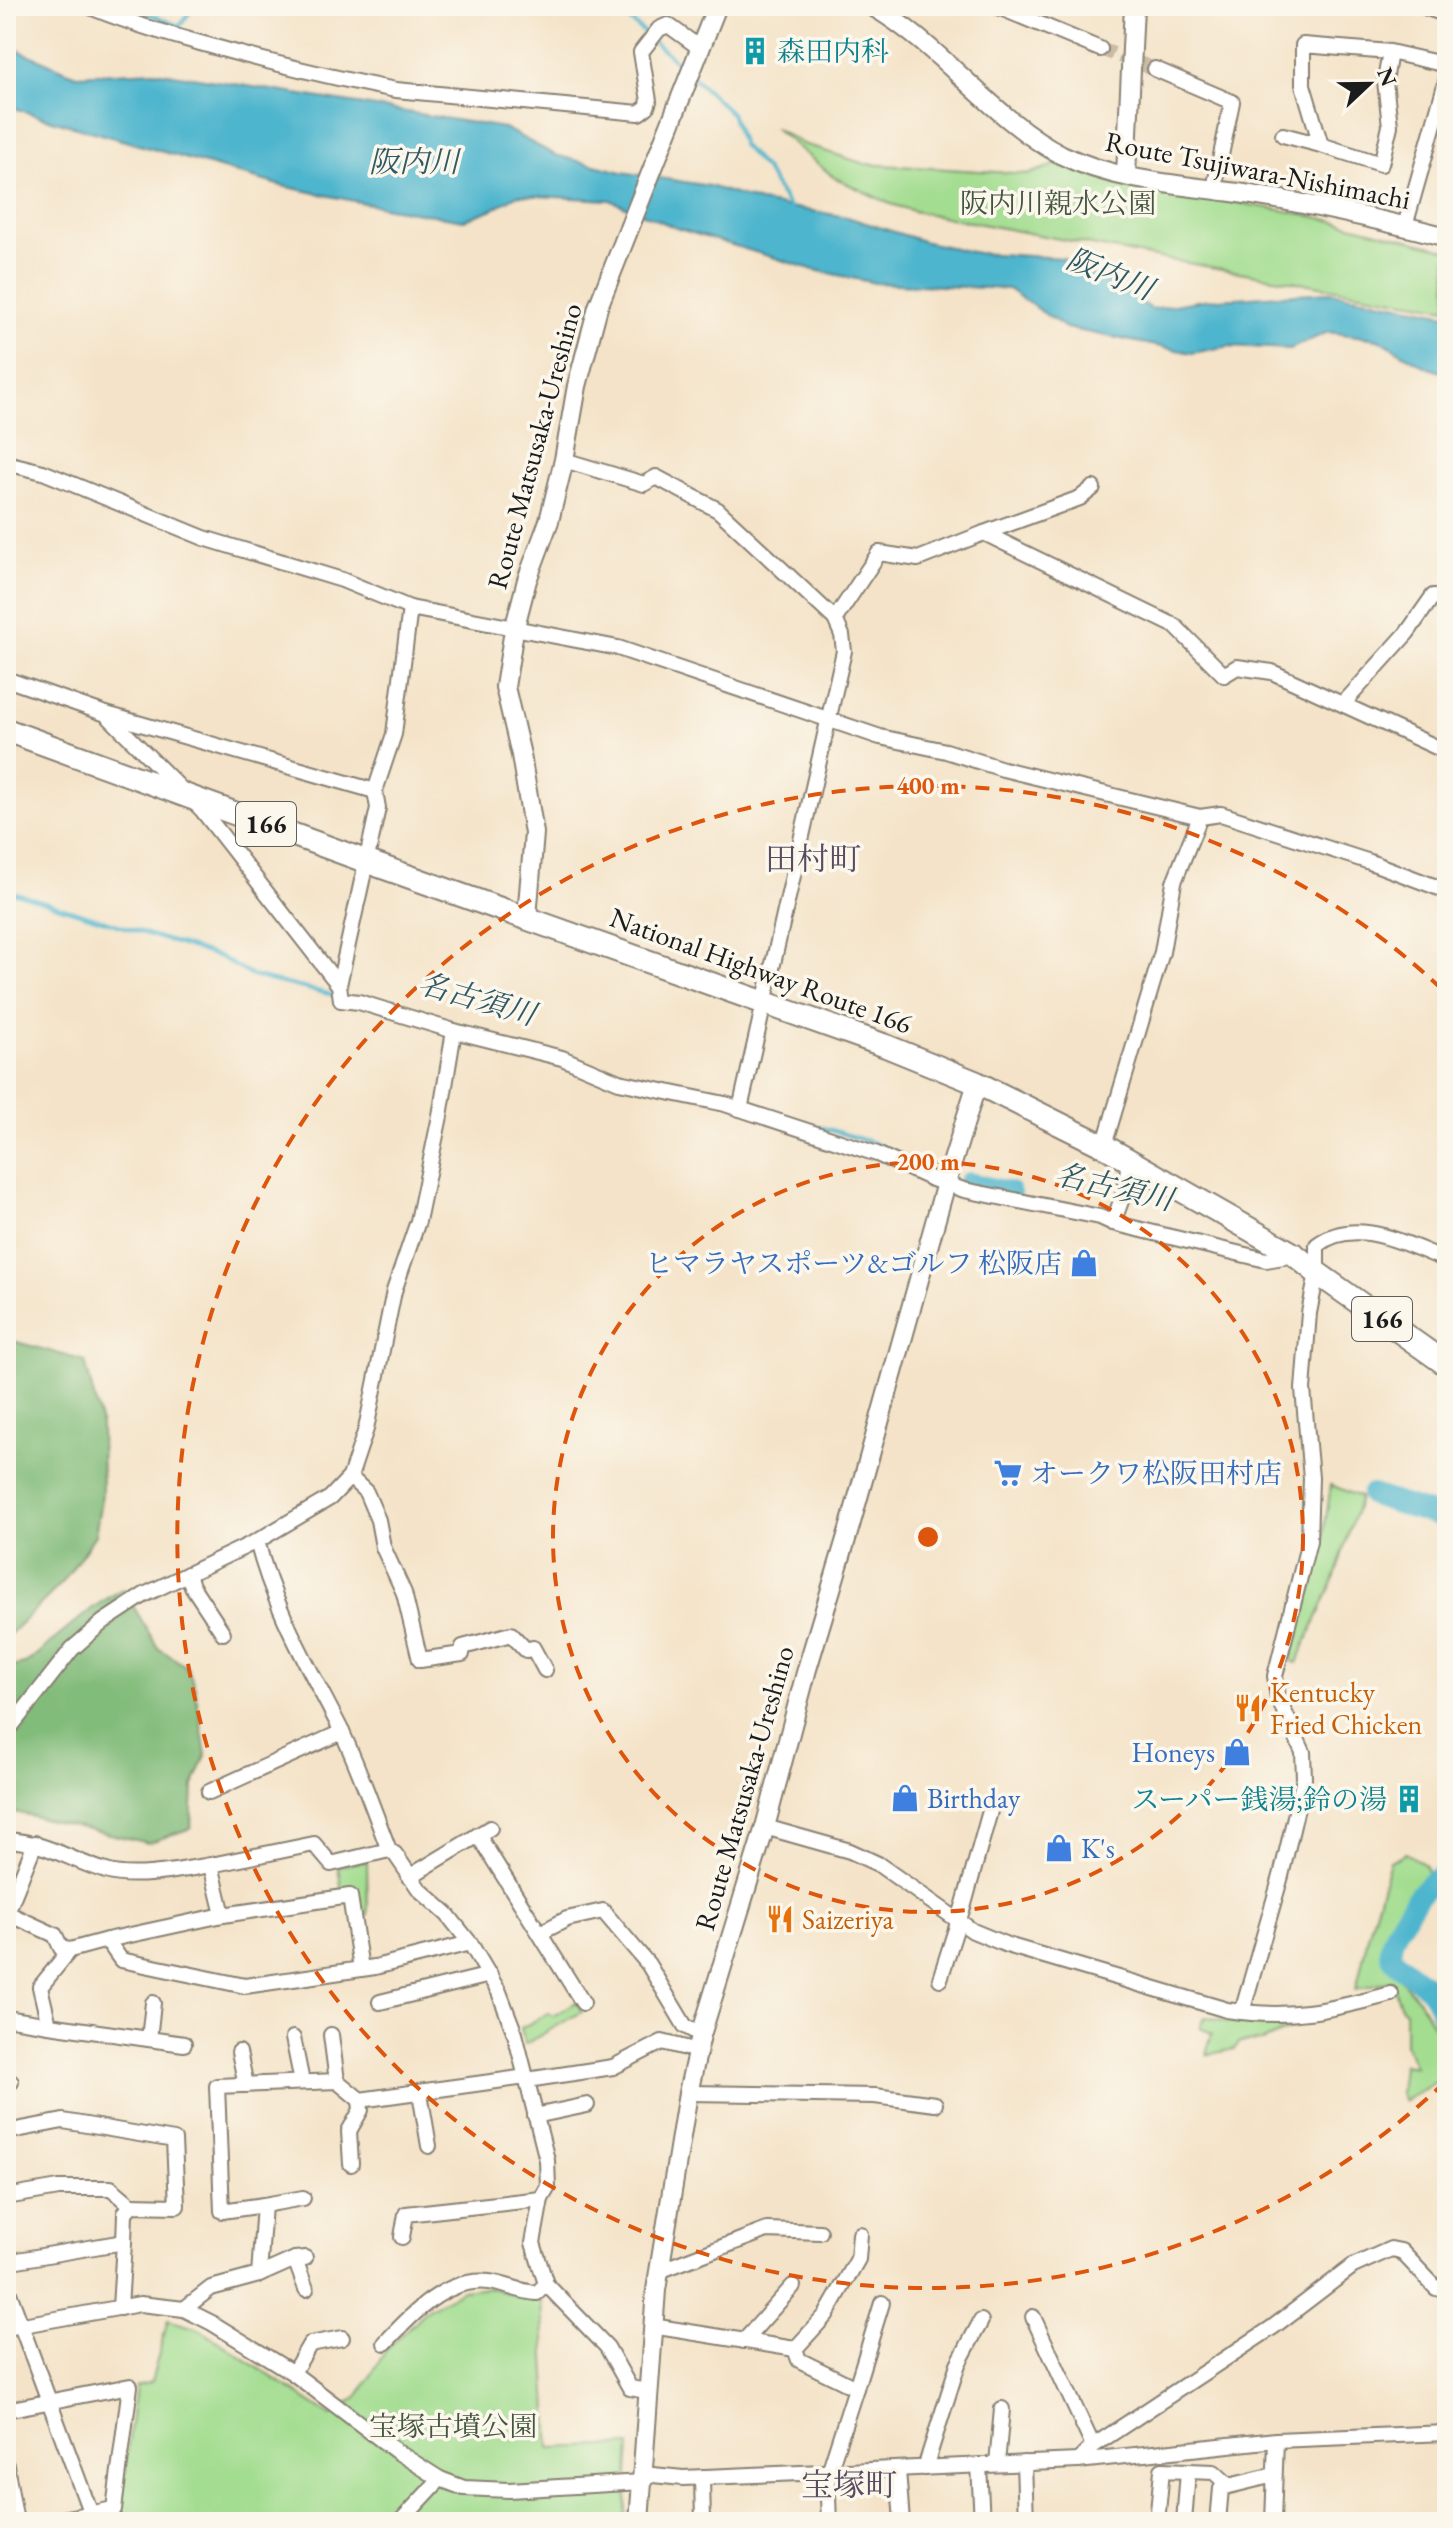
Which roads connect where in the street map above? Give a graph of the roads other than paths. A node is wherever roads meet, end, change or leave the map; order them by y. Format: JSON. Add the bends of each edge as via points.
{"nodes":[{"id":1,"x":88,"y":6,"type":"edge"},
{"id":2,"x":717,"y":6,"type":"edge"},
{"id":3,"x":872,"y":6,"type":"edge"},
{"id":4,"x":996,"y":6,"type":"edge"},
{"id":5,"x":1134,"y":6,"type":"edge"},
{"id":6,"x":1422,"y":6,"type":"edge"},
{"id":7,"x":1447,"y":15,"type":"edge"},
{"id":8,"x":700,"y":48,"type":"junction"},
{"id":9,"x":1100,"y":49,"type":"tunnel mouth"},
{"id":10,"x":1390,"y":52,"type":"junction"},
{"id":11,"x":1447,"y":65,"type":"edge"},
{"id":12,"x":1155,"y":69,"type":"tunnel mouth"},
{"id":13,"x":1447,"y":78,"type":"edge"},
{"id":14,"x":1283,"y":135,"type":"dead end"},
{"id":15,"x":1321,"y":145,"type":"junction"},
{"id":16,"x":1126,"y":175,"type":"junction"},
{"id":17,"x":1214,"y":189,"type":"junction"},
{"id":18,"x":1405,"y":226,"type":"junction"},
{"id":19,"x":1447,"y":237,"type":"edge"},
{"id":20,"x":564,"y":460,"type":"junction"},
{"id":21,"x":6,"y":463,"type":"edge"},
{"id":22,"x":1093,"y":488,"type":"dead end"},
{"id":23,"x":984,"y":533,"type":"junction"},
{"id":24,"x":1447,"y":598,"type":"edge"},
{"id":25,"x":410,"y":608,"type":"junction"},
{"id":26,"x":835,"y":619,"type":"junction"},
{"id":27,"x":514,"y":630,"type":"junction"},
{"id":28,"x":6,"y":679,"type":"edge"},
{"id":29,"x":1343,"y":704,"type":"junction"},
{"id":30,"x":106,"y":714,"type":"junction"},
{"id":31,"x":828,"y":719,"type":"junction"},
{"id":32,"x":6,"y":730,"type":"edge"},
{"id":33,"x":1447,"y":752,"type":"edge"},
{"id":34,"x":375,"y":791,"type":"junction"},
{"id":35,"x":188,"y":794,"type":"junction"},
{"id":36,"x":1200,"y":817,"type":"junction"},
{"id":37,"x":368,"y":862,"type":"junction"},
{"id":38,"x":1447,"y":891,"type":"edge"},
{"id":39,"x":527,"y":917,"type":"junction"},
{"id":40,"x":340,"y":990,"type":"junction"},
{"id":41,"x":764,"y":1004,"type":"junction"},
{"id":42,"x":454,"y":1031,"type":"junction"},
{"id":43,"x":977,"y":1083,"type":"junction"},
{"id":44,"x":741,"y":1104,"type":"junction"},
{"id":45,"x":1104,"y":1146,"type":"junction"},
{"id":46,"x":1129,"y":1160,"type":"junction"},
{"id":47,"x":946,"y":1183,"type":"junction"},
{"id":48,"x":1115,"y":1219,"type":"junction"},
{"id":49,"x":1295,"y":1255,"type":"junction"},
{"id":50,"x":1447,"y":1260,"type":"edge"},
{"id":51,"x":1317,"y":1273,"type":"junction"},
{"id":52,"x":1447,"y":1365,"type":"edge"},
{"id":53,"x":350,"y":1477,"type":"junction"},
{"id":54,"x":257,"y":1541,"type":"junction"},
{"id":55,"x":188,"y":1574,"type":"junction"},
{"id":56,"x":223,"y":1633,"type":"dead end"},
{"id":57,"x":545,"y":1670,"type":"dead end"},
{"id":58,"x":342,"y":1732,"type":"junction"},
{"id":59,"x":6,"y":1733,"type":"edge"},
{"id":60,"x":209,"y":1792,"type":"dead end"},
{"id":61,"x":990,"y":1811,"type":"dead end"},
{"id":62,"x":765,"y":1827,"type":"junction"},
{"id":63,"x":6,"y":1840,"type":"edge"},
{"id":64,"x":35,"y":1843,"type":"junction"},
{"id":65,"x":389,"y":1850,"type":"junction"},
{"id":66,"x":211,"y":1865,"type":"junction"},
{"id":67,"x":409,"y":1877,"type":"junction"},
{"id":68,"x":6,"y":1913,"type":"edge"},
{"id":69,"x":223,"y":1915,"type":"junction"},
{"id":70,"x":958,"y":1920,"type":"junction"},
{"id":71,"x":540,"y":1933,"type":"junction"},
{"id":72,"x":107,"y":1940,"type":"junction"},
{"id":73,"x":470,"y":1943,"type":"junction"},
{"id":74,"x":70,"y":1950,"type":"junction"},
{"id":75,"x":361,"y":1969,"type":"junction"},
{"id":76,"x":490,"y":1975,"type":"junction"},
{"id":77,"x":940,"y":1979,"type":"dead end"},
{"id":78,"x":1391,"y":1994,"type":"dead end"},
{"id":79,"x":380,"y":2002,"type":"dead end"},
{"id":80,"x":153,"y":2003,"type":"dead end"},
{"id":81,"x":583,"y":2003,"type":"dead end"},
{"id":82,"x":1242,"y":2012,"type":"junction"},
{"id":83,"x":6,"y":2018,"type":"edge"},
{"id":84,"x":49,"y":2025,"type":"junction"},
{"id":85,"x":331,"y":2035,"type":"dead end"},
{"id":86,"x":293,"y":2038,"type":"dead end"},
{"id":87,"x":149,"y":2039,"type":"junction"},
{"id":88,"x":699,"y":2043,"type":"junction"},
{"id":89,"x":184,"y":2044,"type":"dead end"},
{"id":90,"x":239,"y":2052,"type":"dead end"},
{"id":91,"x":526,"y":2078,"type":"junction"},
{"id":92,"x":337,"y":2081,"type":"junction"},
{"id":93,"x":302,"y":2082,"type":"junction"},
{"id":94,"x":246,"y":2085,"type":"junction"},
{"id":95,"x":420,"y":2093,"type":"junction"},
{"id":96,"x":688,"y":2093,"type":"junction"},
{"id":97,"x":360,"y":2100,"type":"junction"},
{"id":98,"x":935,"y":2104,"type":"dead end"},
{"id":99,"x":587,"y":2105,"type":"dead end"},
{"id":100,"x":535,"y":2116,"type":"junction"},
{"id":101,"x":6,"y":2132,"type":"edge"},
{"id":102,"x":429,"y":2146,"type":"dead end"},
{"id":103,"x":351,"y":2164,"type":"dead end"},
{"id":104,"x":6,"y":2197,"type":"edge"},
{"id":105,"x":303,"y":2198,"type":"dead end"},
{"id":106,"x":541,"y":2199,"type":"junction"},
{"id":107,"x":131,"y":2205,"type":"junction"},
{"id":108,"x":264,"y":2205,"type":"junction"},
{"id":109,"x":820,"y":2232,"type":"dead end"},
{"id":110,"x":860,"y":2234,"type":"dead end"},
{"id":111,"x":402,"y":2237,"type":"dead end"},
{"id":112,"x":124,"y":2242,"type":"junction"},
{"id":113,"x":6,"y":2262,"type":"edge"},
{"id":114,"x":659,"y":2271,"type":"junction"},
{"id":115,"x":259,"y":2275,"type":"junction"},
{"id":116,"x":546,"y":2284,"type":"junction"},
{"id":117,"x":6,"y":2285,"type":"edge"},
{"id":118,"x":793,"y":2286,"type":"dead end"},
{"id":119,"x":306,"y":2289,"type":"dead end"},
{"id":120,"x":1447,"y":2290,"type":"edge"},
{"id":121,"x":882,"y":2303,"type":"dead end"},
{"id":122,"x":120,"y":2308,"type":"junction"},
{"id":123,"x":184,"y":2309,"type":"junction"},
{"id":124,"x":1033,"y":2317,"type":"dead end"},
{"id":125,"x":981,"y":2321,"type":"dead end"},
{"id":126,"x":21,"y":2326,"type":"junction"},
{"id":127,"x":652,"y":2326,"type":"junction"},
{"id":128,"x":6,"y":2328,"type":"edge"},
{"id":129,"x":342,"y":2338,"type":"dead end"},
{"id":130,"x":744,"y":2341,"type":"junction"},
{"id":131,"x":385,"y":2343,"type":"dead end"},
{"id":132,"x":795,"y":2349,"type":"junction"},
{"id":133,"x":293,"y":2373,"type":"junction"},
{"id":134,"x":856,"y":2388,"type":"junction"},
{"id":135,"x":647,"y":2391,"type":"junction"},
{"id":136,"x":49,"y":2402,"type":"junction"},
{"id":137,"x":1002,"y":2409,"type":"dead end"},
{"id":138,"x":6,"y":2410,"type":"edge"},
{"id":139,"x":1447,"y":2433,"type":"edge"},
{"id":140,"x":1276,"y":2440,"type":"junction"},
{"id":141,"x":1093,"y":2446,"type":"junction"},
{"id":142,"x":1078,"y":2461,"type":"junction"},
{"id":143,"x":1024,"y":2463,"type":"junction"},
{"id":144,"x":997,"y":2464,"type":"junction"},
{"id":145,"x":979,"y":2465,"type":"junction"},
{"id":146,"x":925,"y":2468,"type":"junction"},
{"id":147,"x":898,"y":2470,"type":"junction"},
{"id":148,"x":1188,"y":2471,"type":"junction"},
{"id":149,"x":828,"y":2472,"type":"junction"},
{"id":150,"x":7,"y":2473,"type":"edge"},
{"id":151,"x":1274,"y":2475,"type":"junction"},
{"id":152,"x":702,"y":2477,"type":"junction"},
{"id":153,"x":643,"y":2478,"type":"junction"},
{"id":154,"x":440,"y":2479,"type":"junction"},
{"id":155,"x":1227,"y":2484,"type":"junction"},
{"id":156,"x":83,"y":2517,"type":"edge"},
{"id":157,"x":16,"y":2522,"type":"edge"},
{"id":158,"x":45,"y":2522,"type":"edge"},
{"id":159,"x":400,"y":2522,"type":"edge"},
{"id":160,"x":639,"y":2522,"type":"edge"},
{"id":161,"x":703,"y":2522,"type":"edge"},
{"id":162,"x":829,"y":2522,"type":"edge"},
{"id":163,"x":902,"y":2522,"type":"edge"},
{"id":164,"x":982,"y":2522,"type":"edge"},
{"id":165,"x":1026,"y":2522,"type":"edge"},
{"id":166,"x":1157,"y":2522,"type":"edge"},
{"id":167,"x":1184,"y":2522,"type":"edge"},
{"id":168,"x":1218,"y":2522,"type":"edge"},
{"id":169,"x":1273,"y":2522,"type":"edge"}],
"edges":[{"from":1,"to":8,"type":"street","via":[[145,29],[240,56],[383,88],[639,113],[649,101],[641,52],[659,29],[668,25]]},
{"from":2,"to":8,"type":"main road","name":"Route Matsusaka-Ureshino"},
{"from":3,"to":16,"type":"main road","name":"Route Tsujiwara-Nishimachi","via":[[916,35],[1042,143]]},
{"from":4,"to":9,"type":"street"},
{"from":5,"to":16,"type":"main road"},
{"from":6,"to":7,"type":"street"},
{"from":8,"to":20,"type":"main road","name":"Route Matsusaka-Ureshino","via":[[598,307]]},
{"from":10,"to":11,"type":"street"},
{"from":10,"to":15,"type":"street","via":[[1385,81],[1390,126],[1381,164]]},
{"from":10,"to":15,"type":"street","via":[[1303,45],[1303,85]]},
{"from":12,"to":17,"type":"street","via":[[1232,102]]},
{"from":13,"to":18,"type":"street"},
{"from":14,"to":15,"type":"street"},
{"from":16,"to":17,"type":"main road","name":"Route Tsujiwara-Nishimachi"},
{"from":17,"to":18,"type":"main road","name":"Route Tsujiwara-Nishimachi"},
{"from":18,"to":19,"type":"main road","name":"Route Tsujiwara-Nishimachi"},
{"from":20,"to":26,"type":"street","via":[[644,484],[656,477],[718,510]]},
{"from":20,"to":27,"type":"main road","name":"Route Matsusaka-Ureshino"},
{"from":21,"to":25,"type":"street","via":[[43,472],[204,538],[342,580]]},
{"from":22,"to":23,"type":"street","via":[[1080,498]]},
{"from":23,"to":26,"type":"street","via":[[918,559],[879,553]]},
{"from":23,"to":29,"type":"street","via":[[1175,626],[1224,675],[1237,667],[1272,672]]},
{"from":24,"to":29,"type":"street","via":[[1433,596]]},
{"from":25,"to":27,"type":"street"},
{"from":25,"to":34,"type":"street","via":[[394,734]]},
{"from":26,"to":31,"type":"street","via":[[844,651]]},
{"from":27,"to":31,"type":"street","via":[[618,648]]},
{"from":27,"to":39,"type":"main road","name":"Route Matsusaka-Ureshino","via":[[505,687],[534,833]]},
{"from":28,"to":30,"type":"street"},
{"from":29,"to":33,"type":"street"},
{"from":30,"to":34,"type":"street"},
{"from":30,"to":35,"type":"street"},
{"from":31,"to":36,"type":"street","via":[[880,737]]},
{"from":31,"to":41,"type":"street"},
{"from":32,"to":35,"type":"highway","name":"National Highway Route 166","number":"166"},
{"from":34,"to":37,"type":"street","via":[[378,808]]},
{"from":35,"to":37,"type":"highway","name":"National Highway Route 166","number":"166"},
{"from":35,"to":40,"type":"street"},
{"from":36,"to":38,"type":"street","via":[[1221,814]]},
{"from":36,"to":45,"type":"street","via":[[1174,882],[1162,952]]},
{"from":37,"to":39,"type":"highway","name":"National Highway Route 166","number":"166"},
{"from":37,"to":40,"type":"street"},
{"from":39,"to":41,"type":"highway","name":"National Highway Route 166","number":"166"},
{"from":40,"to":42,"type":"street"},
{"from":41,"to":43,"type":"highway","name":"National Highway Route 166","number":"166"},
{"from":41,"to":44,"type":"street"},
{"from":42,"to":44,"type":"street","via":[[562,1058],[619,1082]]},
{"from":42,"to":53,"type":"street","via":[[418,1221],[394,1291],[366,1429]]},
{"from":43,"to":45,"type":"highway","name":"National Highway Route 166","number":"166"},
{"from":43,"to":47,"type":"main road","name":"Route Matsusaka-Ureshino"},
{"from":44,"to":47,"type":"street"},
{"from":45,"to":46,"type":"highway","name":"National Highway Route 166","number":"166"},
{"from":46,"to":48,"type":"street"},
{"from":46,"to":49,"type":"highway","name":"National Highway Route 166","number":"166"},
{"from":47,"to":48,"type":"street"},
{"from":47,"to":62,"type":"main road","name":"Route Matsusaka-Ureshino"},
{"from":48,"to":49,"type":"street","via":[[1266,1260]]},
{"from":49,"to":51,"type":"highway","name":"National Highway Route 166","number":"166"},
{"from":50,"to":51,"type":"street","via":[[1351,1231],[1317,1245]]},
{"from":51,"to":52,"type":"highway","name":"National Highway Route 166","number":"166"},
{"from":51,"to":82,"type":"street","via":[[1303,1389],[1311,1478],[1309,1541],[1275,1676],[1278,1698],[1303,1752],[1304,1778]]},
{"from":53,"to":54,"type":"street","via":[[330,1498]]},
{"from":53,"to":57,"type":"street","via":[[366,1492],[378,1520],[420,1660],[462,1654],[463,1647],[511,1634],[526,1650],[533,1648]]},
{"from":54,"to":55,"type":"street"},
{"from":54,"to":58,"type":"street","via":[[284,1618]]},
{"from":55,"to":56,"type":"street"},
{"from":55,"to":59,"type":"street","via":[[144,1595],[72,1649]]},
{"from":58,"to":60,"type":"street"},
{"from":58,"to":65,"type":"street"},
{"from":61,"to":70,"type":"street"},
{"from":62,"to":70,"type":"street","via":[[878,1864]]},
{"from":62,"to":88,"type":"main road","name":"Route Matsusaka-Ureshino"},
{"from":63,"to":64,"type":"street"},
{"from":64,"to":66,"type":"street","via":[[109,1873],[166,1873]]},
{"from":64,"to":68,"type":"street"},
{"from":65,"to":66,"type":"street","via":[[331,1864],[314,1844]]},
{"from":65,"to":67,"type":"street"},
{"from":66,"to":69,"type":"street"},
{"from":67,"to":71,"type":"street","via":[[484,1831]]},
{"from":67,"to":73,"type":"street"},
{"from":68,"to":74,"type":"street","via":[[55,1935],[61,1948]]},
{"from":69,"to":72,"type":"street"},
{"from":69,"to":75,"type":"street","via":[[350,1896]]},
{"from":70,"to":77,"type":"street"},
{"from":70,"to":82,"type":"street","via":[[1007,1945]]},
{"from":71,"to":81,"type":"street"},
{"from":71,"to":88,"type":"street","via":[[567,1919],[603,1911],[648,1964]]},
{"from":72,"to":74,"type":"street"},
{"from":72,"to":75,"type":"street","via":[[121,1960],[245,1986]]},
{"from":73,"to":75,"type":"street"},
{"from":73,"to":76,"type":"street"},
{"from":74,"to":84,"type":"street","via":[[40,1987]]},
{"from":76,"to":79,"type":"street"},
{"from":76,"to":91,"type":"street","via":[[515,2034]]},
{"from":78,"to":82,"type":"street","via":[[1313,2013]]},
{"from":80,"to":87,"type":"street"},
{"from":83,"to":84,"type":"street"},
{"from":84,"to":87,"type":"street"},
{"from":85,"to":92,"type":"street"},
{"from":86,"to":93,"type":"street"},
{"from":87,"to":89,"type":"street"},
{"from":88,"to":91,"type":"street","via":[[662,2042],[613,2067]]},
{"from":88,"to":96,"type":"main road","name":"Route Matsusaka-Ureshino"},
{"from":90,"to":94,"type":"street"},
{"from":91,"to":95,"type":"street"},
{"from":91,"to":100,"type":"street"},
{"from":92,"to":93,"type":"street"},
{"from":92,"to":97,"type":"street"},
{"from":93,"to":94,"type":"street"},
{"from":94,"to":108,"type":"street","via":[[217,2086],[222,2211]]},
{"from":95,"to":97,"type":"street"},
{"from":95,"to":102,"type":"street"},
{"from":96,"to":98,"type":"street","via":[[875,2096]]},
{"from":96,"to":114,"type":"main road","name":"Route Matsusaka-Ureshino"},
{"from":97,"to":103,"type":"street","via":[[361,2110],[349,2131]]},
{"from":99,"to":100,"type":"street"},
{"from":100,"to":106,"type":"street","via":[[547,2160],[548,2187]]},
{"from":101,"to":107,"type":"street","via":[[63,2121],[174,2140],[177,2206]]},
{"from":104,"to":107,"type":"street","via":[[59,2188],[111,2188]]},
{"from":105,"to":108,"type":"street"},
{"from":106,"to":111,"type":"street","via":[[406,2214]]},
{"from":106,"to":116,"type":"street","via":[[533,2243]]},
{"from":107,"to":112,"type":"street","via":[[125,2213]]},
{"from":108,"to":115,"type":"street"},
{"from":109,"to":114,"type":"street","via":[[767,2230]]},
{"from":110,"to":132,"type":"street","via":[[858,2259],[826,2315]]},
{"from":112,"to":113,"type":"street"},
{"from":112,"to":122,"type":"street"},
{"from":114,"to":127,"type":"main road","name":"Route Matsusaka-Ureshino"},
{"from":115,"to":119,"type":"street","via":[[300,2258]]},
{"from":115,"to":123,"type":"street","via":[[211,2288]]},
{"from":116,"to":131,"type":"street","via":[[537,2293],[489,2282],[466,2284],[425,2304]]},
{"from":116,"to":135,"type":"street","via":[[607,2347],[630,2388]]},
{"from":117,"to":126,"type":"street"},
{"from":118,"to":130,"type":"street"},
{"from":120,"to":141,"type":"street","via":[[1436,2288],[1401,2251],[1391,2249],[1353,2266],[1273,2327]]},
{"from":121,"to":134,"type":"street"},
{"from":122,"to":123,"type":"street","via":[[153,2304]]},
{"from":122,"to":126,"type":"street"},
{"from":123,"to":133,"type":"street"},
{"from":124,"to":141,"type":"street"},
{"from":125,"to":146,"type":"street","via":[[958,2364]]},
{"from":126,"to":128,"type":"street"},
{"from":126,"to":136,"type":"street"},
{"from":127,"to":130,"type":"street"},
{"from":127,"to":135,"type":"main road","name":"Route Matsusaka-Ureshino"},
{"from":129,"to":133,"type":"street","via":[[310,2344]]},
{"from":130,"to":132,"type":"street"},
{"from":132,"to":134,"type":"street","via":[[799,2360]]},
{"from":133,"to":154,"type":"street"},
{"from":134,"to":149,"type":"street"},
{"from":135,"to":153,"type":"main road","name":"Route Matsusaka-Ureshino"},
{"from":136,"to":138,"type":"street"},
{"from":136,"to":156,"type":"street"},
{"from":136,"to":156,"type":"street","via":[[130,2386],[114,2509]]},
{"from":137,"to":144,"type":"street"},
{"from":139,"to":140,"type":"street"},
{"from":140,"to":142,"type":"street"},
{"from":140,"to":151,"type":"street"},
{"from":141,"to":142,"type":"street"},
{"from":142,"to":143,"type":"street"},
{"from":143,"to":144,"type":"street"},
{"from":143,"to":165,"type":"street"},
{"from":144,"to":145,"type":"street"},
{"from":145,"to":146,"type":"street"},
{"from":145,"to":164,"type":"street"},
{"from":146,"to":147,"type":"street"},
{"from":147,"to":149,"type":"street"},
{"from":147,"to":163,"type":"street"},
{"from":148,"to":155,"type":"street","via":[[1214,2472]]},
{"from":148,"to":166,"type":"street","via":[[1162,2470]]},
{"from":148,"to":167,"type":"street"},
{"from":149,"to":152,"type":"street"},
{"from":149,"to":162,"type":"street"},
{"from":150,"to":157,"type":"street"},
{"from":151,"to":155,"type":"street"},
{"from":151,"to":169,"type":"street"},
{"from":152,"to":153,"type":"street"},
{"from":152,"to":161,"type":"street"},
{"from":153,"to":154,"type":"street","via":[[509,2490],[464,2488]]},
{"from":153,"to":160,"type":"main road","name":"Route Matsusaka-Ureshino"},
{"from":154,"to":159,"type":"street"},
{"from":155,"to":168,"type":"street","via":[[1221,2488]]},
{"from":156,"to":158,"type":"street"}]}
